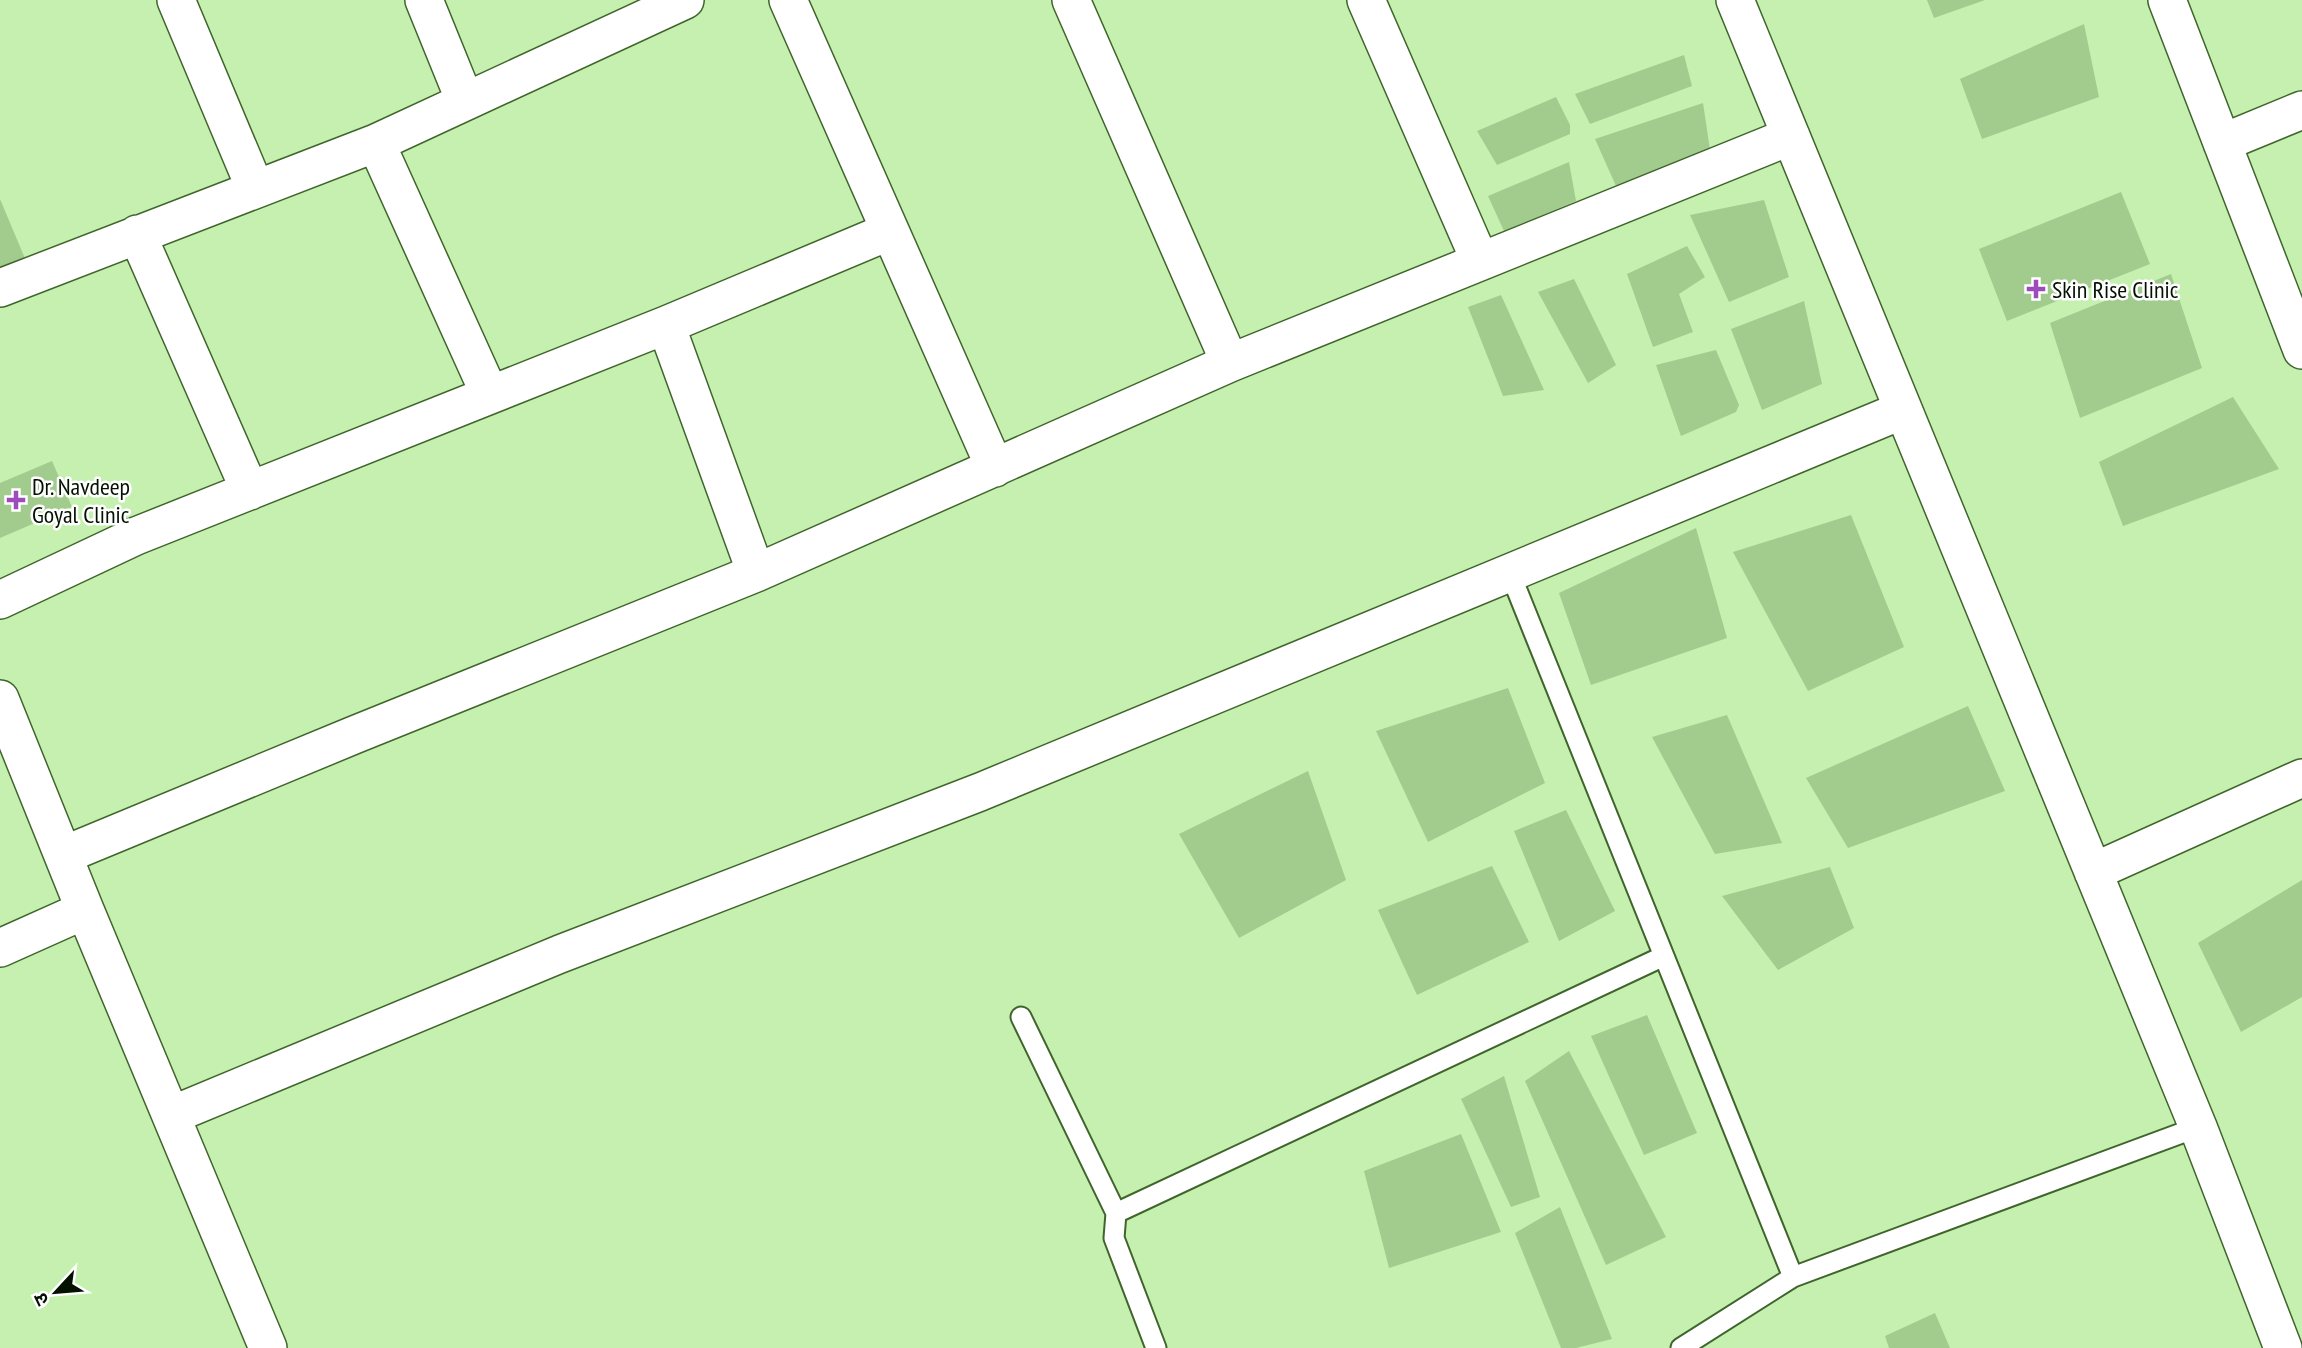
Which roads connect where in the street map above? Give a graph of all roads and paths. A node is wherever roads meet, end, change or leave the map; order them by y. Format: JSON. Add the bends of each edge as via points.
{"nodes":[{"id":1,"x":176,"y":0,"type":"edge"},
{"id":2,"x":424,"y":0,"type":"edge"},
{"id":3,"x":685,"y":0,"type":"edge"},
{"id":4,"x":788,"y":0,"type":"edge"},
{"id":5,"x":1071,"y":0,"type":"edge"},
{"id":6,"x":1366,"y":0,"type":"edge"},
{"id":7,"x":1735,"y":0,"type":"edge"},
{"id":8,"x":2166,"y":0,"type":"edge"},
{"id":9,"x":465,"y":101,"type":"junction"},
{"id":10,"x":2302,"y":110,"type":"edge"},
{"id":11,"x":1791,"y":136,"type":"junction"},
{"id":12,"x":376,"y":143,"type":"junction"},
{"id":13,"x":2222,"y":143,"type":"junction"},
{"id":14,"x":255,"y":188,"type":"junction"},
{"id":15,"x":890,"y":232,"type":"junction"},
{"id":16,"x":137,"y":234,"type":"junction"},
{"id":17,"x":1480,"y":261,"type":"junction"},
{"id":18,"x":0,"y":288,"type":"edge"},
{"id":19,"x":666,"y":325,"type":"junction"},
{"id":20,"x":2302,"y":350,"type":"edge"},
{"id":21,"x":1230,"y":363,"type":"junction"},
{"id":22,"x":490,"y":395,"type":"junction"},
{"id":23,"x":1903,"y":410,"type":"junction"},
{"id":24,"x":995,"y":468,"type":"junction"},
{"id":25,"x":250,"y":491,"type":"junction"},
{"id":26,"x":756,"y":573,"type":"junction"},
{"id":27,"x":1510,"y":573,"type":"junction"},
{"id":28,"x":0,"y":600,"type":"edge"},
{"id":29,"x":0,"y":699,"type":"edge"},
{"id":30,"x":2302,"y":778,"type":"edge"},
{"id":31,"x":64,"y":855,"type":"junction"},
{"id":32,"x":2093,"y":872,"type":"junction"},
{"id":33,"x":85,"y":910,"type":"junction"},
{"id":34,"x":0,"y":948,"type":"edge"},
{"id":35,"x":1664,"y":956,"type":"junction"},
{"id":36,"x":1021,"y":1017,"type":"dead end"},
{"id":37,"x":172,"y":1115,"type":"junction"},
{"id":38,"x":2198,"y":1127,"type":"junction"},
{"id":39,"x":1116,"y":1213,"type":"junction"},
{"id":40,"x":1793,"y":1277,"type":"junction"},
{"id":41,"x":268,"y":1348,"type":"edge"},
{"id":42,"x":1156,"y":1348,"type":"edge"},
{"id":43,"x":1681,"y":1348,"type":"edge"},
{"id":44,"x":2283,"y":1348,"type":"edge"}],
"edges":[{"from":1,"to":14,"type":"street"},
{"from":2,"to":9,"type":"street"},
{"from":3,"to":9,"type":"street"},
{"from":4,"to":15,"type":"street"},
{"from":5,"to":21,"type":"street"},
{"from":6,"to":17,"type":"street"},
{"from":7,"to":11,"type":"street"},
{"from":8,"to":13,"type":"street"},
{"from":9,"to":12,"type":"street"},
{"from":10,"to":13,"type":"street"},
{"from":11,"to":17,"type":"street"},
{"from":11,"to":23,"type":"street"},
{"from":12,"to":14,"type":"street"},
{"from":12,"to":22,"type":"street"},
{"from":13,"to":20,"type":"street"},
{"from":14,"to":16,"type":"street"},
{"from":15,"to":19,"type":"street"},
{"from":15,"to":24,"type":"street"},
{"from":16,"to":18,"type":"street"},
{"from":16,"to":25,"type":"street"},
{"from":17,"to":21,"type":"street"},
{"from":19,"to":22,"type":"street"},
{"from":19,"to":26,"type":"street"},
{"from":21,"to":24,"type":"street"},
{"from":22,"to":25,"type":"street"},
{"from":23,"to":27,"type":"street"},
{"from":23,"to":32,"type":"street"},
{"from":24,"to":26,"type":"street"},
{"from":25,"to":28,"type":"street","via":[[136,536]]},
{"from":26,"to":31,"type":"street"},
{"from":27,"to":35,"type":"lane"},
{"from":27,"to":37,"type":"street","via":[[980,792],[560,954]]},
{"from":29,"to":31,"type":"street"},
{"from":30,"to":32,"type":"street"},
{"from":31,"to":33,"type":"street"},
{"from":32,"to":38,"type":"street"},
{"from":33,"to":34,"type":"street"},
{"from":33,"to":37,"type":"street"},
{"from":35,"to":39,"type":"lane"},
{"from":35,"to":40,"type":"lane"},
{"from":36,"to":39,"type":"lane"},
{"from":37,"to":41,"type":"street"},
{"from":38,"to":40,"type":"lane"},
{"from":38,"to":44,"type":"street"},
{"from":39,"to":42,"type":"lane","via":[[1114,1238]]},
{"from":40,"to":43,"type":"lane"}]}
